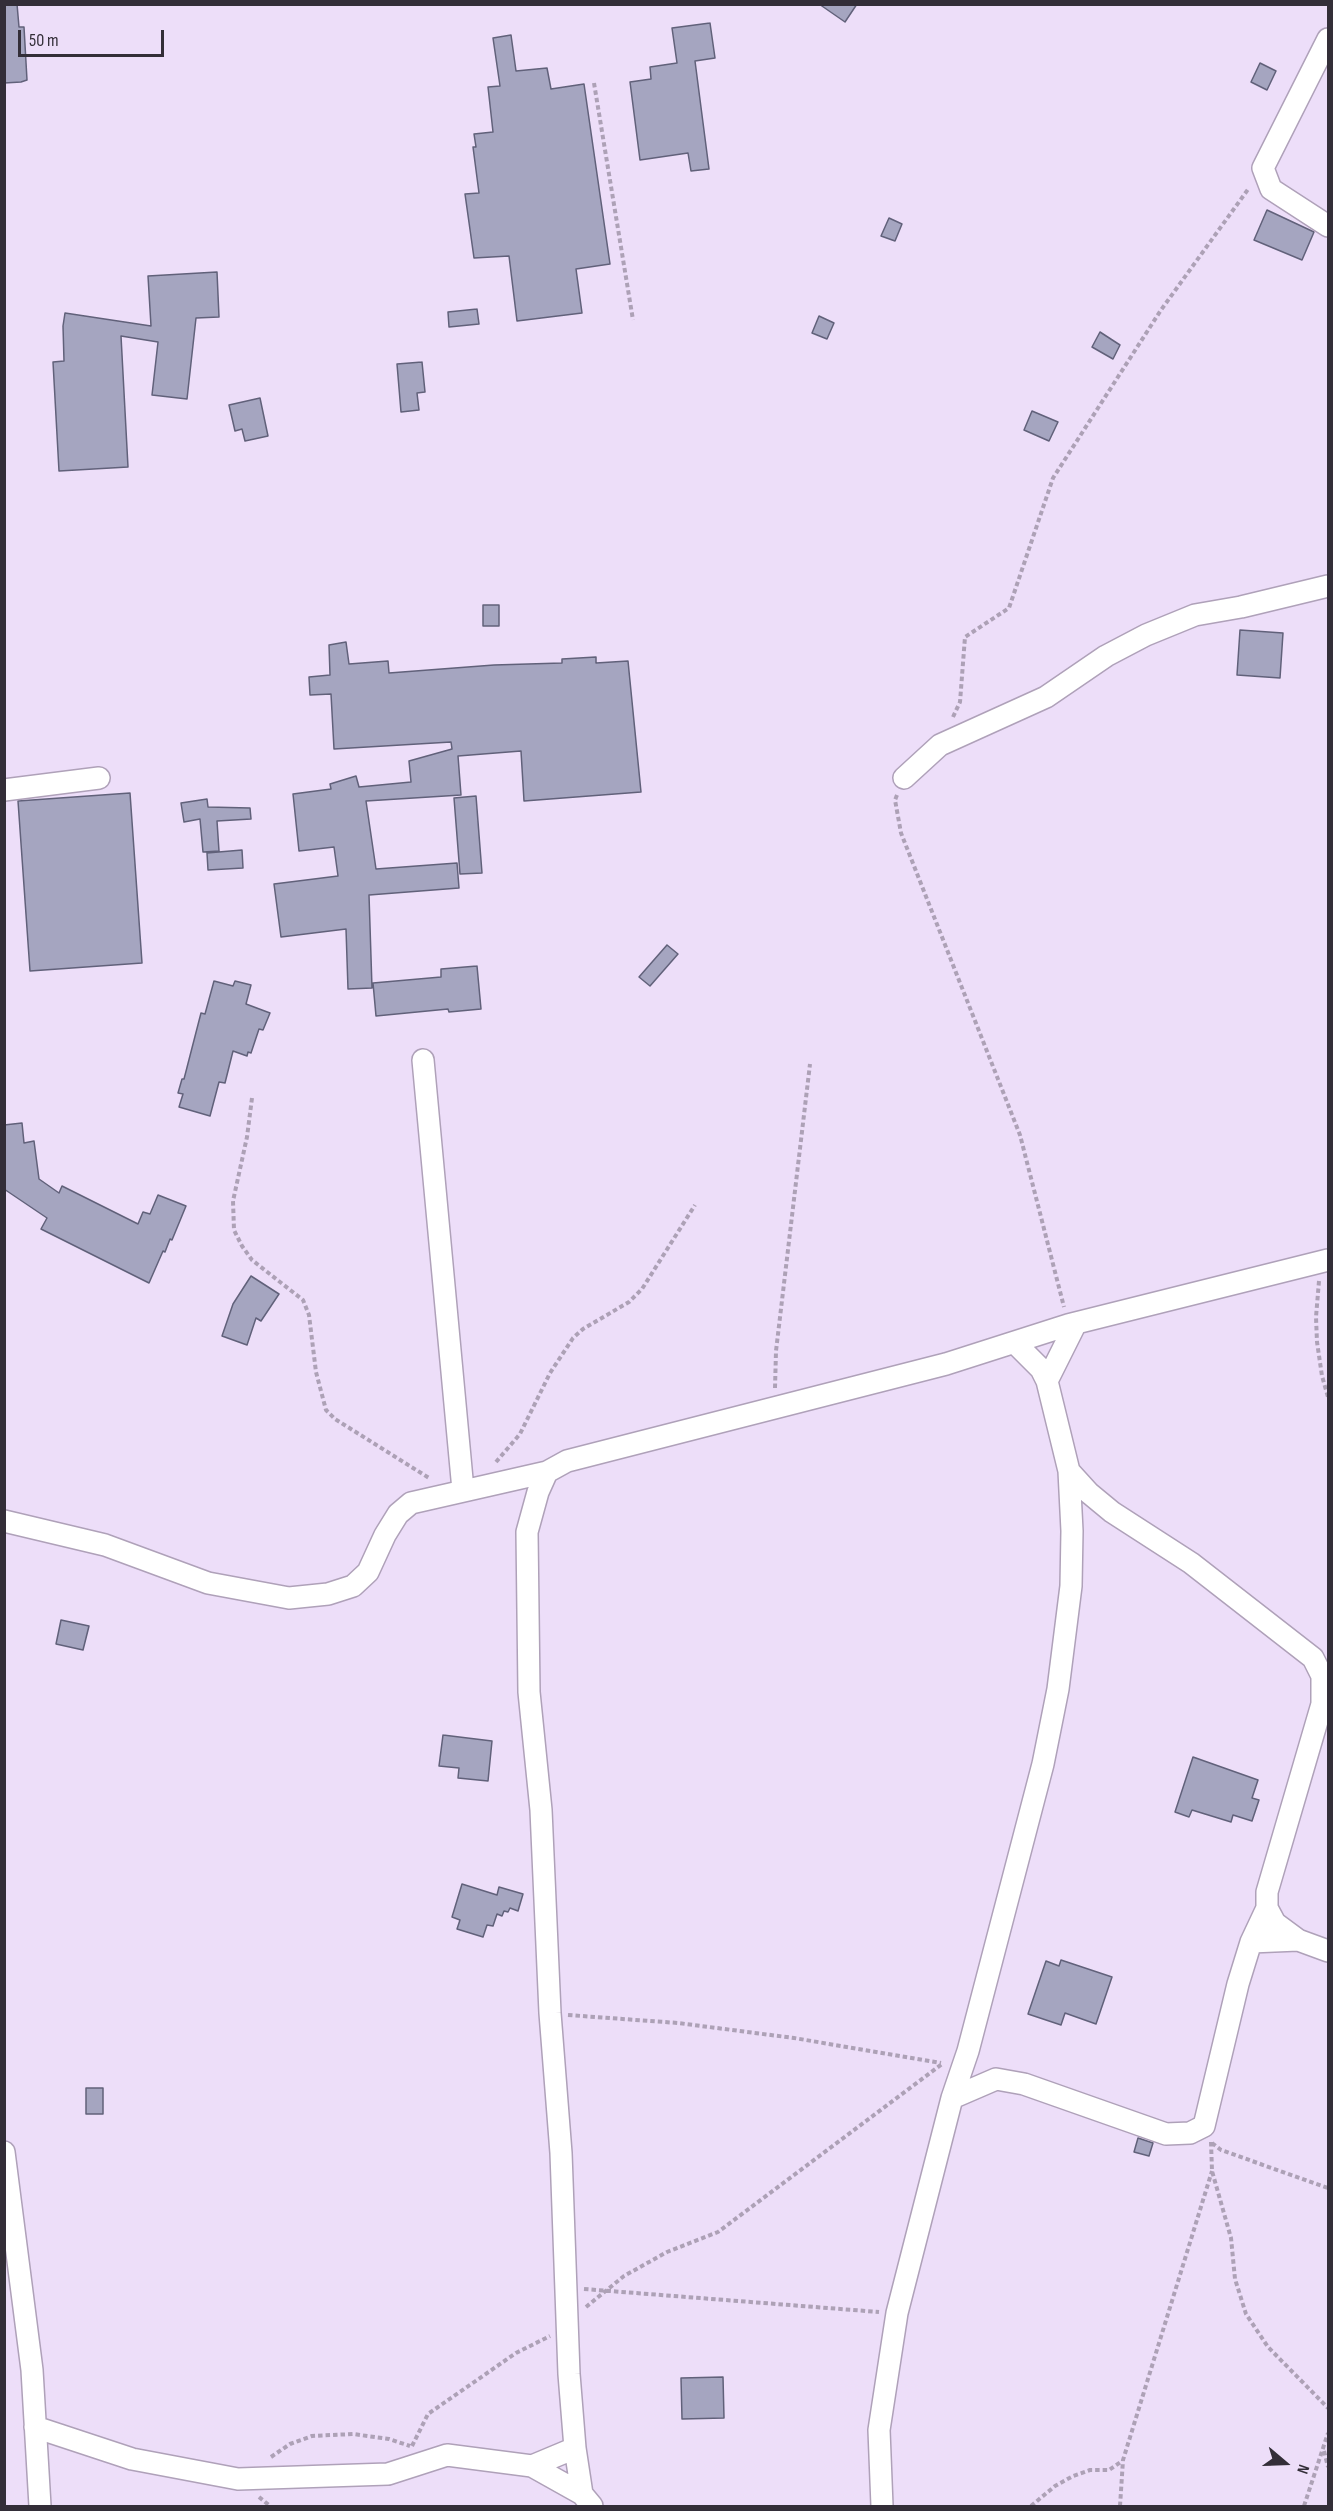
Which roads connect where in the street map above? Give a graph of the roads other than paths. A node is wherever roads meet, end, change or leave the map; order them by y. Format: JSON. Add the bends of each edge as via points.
{"nodes":[{"id":1,"x":1329,"y":39,"type":"edge"},
{"id":2,"x":1329,"y":226,"type":"edge"},
{"id":3,"x":1329,"y":586,"type":"edge"},
{"id":4,"x":99,"y":778,"type":"dead end"},
{"id":5,"x":904,"y":778,"type":"road end"},
{"id":6,"x":4,"y":790,"type":"edge"},
{"id":7,"x":423,"y":1060,"type":"dead end"},
{"id":8,"x":1325,"y":1261,"type":"edge"},
{"id":9,"x":1072,"y":1324,"type":"junction"},
{"id":10,"x":1016,"y":1344,"type":"junction"},
{"id":11,"x":1047,"y":1381,"type":"junction"},
{"id":12,"x":547,"y":1472,"type":"junction"},
{"id":13,"x":1069,"y":1472,"type":"junction"},
{"id":14,"x":465,"y":1489,"type":"junction"},
{"id":15,"x":4,"y":1521,"type":"edge"},
{"id":16,"x":1321,"y":1663,"type":"edge"},
{"id":17,"x":1267,"y":1908,"type":"junction"},
{"id":18,"x":1298,"y":1940,"type":"junction"},
{"id":19,"x":1251,"y":1942,"type":"junction"},
{"id":20,"x":1329,"y":1951,"type":"edge"},
{"id":21,"x":958,"y":2061,"type":"junction"},
{"id":22,"x":996,"y":2079,"type":"junction"},
{"id":23,"x":952,"y":2098,"type":"junction"},
{"id":24,"x":4,"y":2152,"type":"edge"},
{"id":25,"x":35,"y":2427,"type":"junction"},
{"id":26,"x":575,"y":2448,"type":"junction"},
{"id":27,"x":532,"y":2466,"type":"junction"},
{"id":28,"x":587,"y":2500,"type":"edge"},
{"id":29,"x":40,"y":2506,"type":"edge"},
{"id":30,"x":882,"y":2506,"type":"edge"}],
"edges":[{"from":1,"to":2,"type":"street","via":[[1263,168],[1271,189]]},
{"from":3,"to":5,"type":"street","via":[[1195,615],[1146,635],[1106,656],[1046,698],[940,745]]},
{"from":4,"to":6,"type":"street"},
{"from":7,"to":14,"type":"street"},
{"from":8,"to":9,"type":"street"},
{"from":9,"to":10,"type":"street"},
{"from":9,"to":11,"type":"street"},
{"from":10,"to":11,"type":"street","via":[[1041,1369]]},
{"from":10,"to":12,"type":"street","via":[[567,1461]]},
{"from":11,"to":13,"type":"street"},
{"from":12,"to":14,"type":"street"},
{"from":12,"to":26,"type":"street","via":[[527,1532],[529,1692],[541,1810]]},
{"from":13,"to":16,"type":"street","via":[[1112,1512],[1191,1563]]},
{"from":13,"to":21,"type":"street","via":[[1071,1586],[1058,1689],[1043,1764]]},
{"from":14,"to":15,"type":"street","via":[[411,1503],[398,1514],[368,1572],[353,1586],[328,1594],[289,1598],[208,1583],[105,1545]]},
{"from":16,"to":17,"type":"street","via":[[1322,1704],[1267,1892]]},
{"from":17,"to":18,"type":"street","via":[[1275,1923]]},
{"from":17,"to":19,"type":"street"},
{"from":18,"to":19,"type":"street"},
{"from":18,"to":20,"type":"street"},
{"from":19,"to":22,"type":"street","via":[[1238,1984],[1207,2134],[1166,2134],[1024,2084]]},
{"from":21,"to":22,"type":"street"},
{"from":21,"to":23,"type":"street"},
{"from":22,"to":23,"type":"street"},
{"from":23,"to":30,"type":"street","via":[[897,2313],[879,2430]]},
{"from":24,"to":25,"type":"street","via":[[32,2370]]},
{"from":25,"to":27,"type":"street","via":[[132,2459],[238,2479],[388,2474],[447,2455]]},
{"from":25,"to":29,"type":"street"},
{"from":26,"to":27,"type":"street"},
{"from":26,"to":28,"type":"street"},
{"from":27,"to":28,"type":"street"}]}
